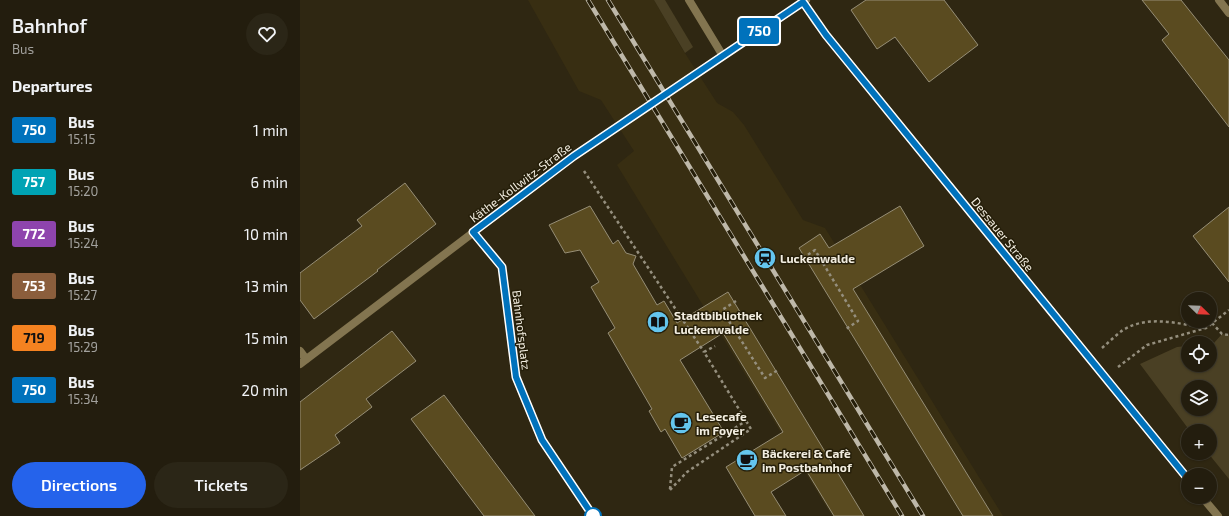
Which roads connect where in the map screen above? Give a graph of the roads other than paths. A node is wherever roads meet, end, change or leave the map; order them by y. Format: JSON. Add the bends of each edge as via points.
{"nodes":[{"id":1,"x":689,"y":0,"type":"edge"},
{"id":2,"x":1219,"y":0,"type":"edge"},
{"id":3,"x":804,"y":1,"type":"edge"},
{"id":4,"x":1229,"y":13,"type":"edge"},
{"id":5,"x":723,"y":56,"type":"junction"},
{"id":6,"x":473,"y":232,"type":"junction"},
{"id":7,"x":300,"y":350,"type":"edge"},
{"id":8,"x":303,"y":362,"type":"edge"},
{"id":9,"x":1181,"y":470,"type":"edge"},
{"id":10,"x":1208,"y":504,"type":"edge"},
{"id":11,"x":593,"y":516,"type":"edge"},
{"id":12,"x":1218,"y":516,"type":"edge"}],
"edges":[{"from":1,"to":5,"type":"street"},
{"from":2,"to":4,"type":"street"},
{"from":3,"to":5,"type":"street","name":"Käthe-Kollwitz-Straße"},
{"from":3,"to":9,"type":"street","name":"Dessauer Straße","via":[[826,35]]},
{"from":5,"to":6,"type":"street","name":"Käthe-Kollwitz-Straße","via":[[574,156]]},
{"from":6,"to":8,"type":"street","name":"Käthe-Kollwitz-Straße"},
{"from":6,"to":11,"type":"street","name":"Bahnhofsplatz","via":[[502,267],[516,377],[542,440]]},
{"from":7,"to":8,"type":"street"},
{"from":10,"to":12,"type":"street"}]}
